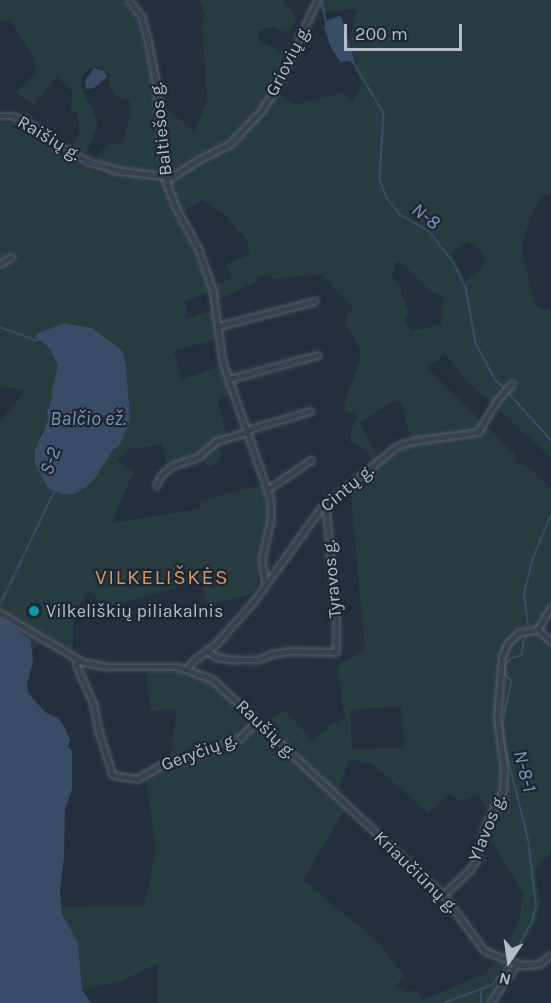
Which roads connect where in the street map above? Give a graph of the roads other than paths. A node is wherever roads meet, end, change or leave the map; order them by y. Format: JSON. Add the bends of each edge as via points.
{"nodes":[{"id":1,"x":129,"y":0,"type":"edge"},
{"id":2,"x":317,"y":0,"type":"edge"},
{"id":3,"x":1,"y":116,"type":"edge"},
{"id":4,"x":166,"y":178,"type":"junction"},
{"id":5,"x":11,"y":257,"type":"dead end"},
{"id":6,"x":0,"y":264,"type":"edge"},
{"id":7,"x":315,"y":301,"type":"dead end"},
{"id":8,"x":219,"y":326,"type":"junction"},
{"id":9,"x":318,"y":355,"type":"dead end"},
{"id":10,"x":229,"y":379,"type":"junction"},
{"id":11,"x":512,"y":384,"type":"dead end"},
{"id":12,"x":310,"y":411,"type":"dead end"},
{"id":13,"x":248,"y":431,"type":"junction"},
{"id":14,"x":311,"y":460,"type":"dead end"},
{"id":15,"x":156,"y":486,"type":"dead end"},
{"id":16,"x":268,"y":489,"type":"junction"},
{"id":17,"x":324,"y":506,"type":"junction"},
{"id":18,"x":266,"y":583,"type":"junction"},
{"id":19,"x":551,"y":607,"type":"edge"},
{"id":20,"x":0,"y":613,"type":"edge"},
{"id":21,"x":538,"y":629,"type":"junction"},
{"id":22,"x":551,"y":641,"type":"edge"},
{"id":23,"x":206,"y":650,"type":"junction"},
{"id":24,"x":77,"y":660,"type":"junction"},
{"id":25,"x":187,"y":669,"type":"junction"},
{"id":26,"x":256,"y":722,"type":"junction"},
{"id":27,"x":339,"y":799,"type":"joint"},
{"id":28,"x":443,"y":895,"type":"junction"},
{"id":29,"x":551,"y":955,"type":"edge"},
{"id":30,"x":516,"y":965,"type":"junction"},
{"id":31,"x":490,"y":1003,"type":"edge"}],
"edges":[{"from":1,"to":4,"type":"street","name":"Baltiešos g.","via":[[142,17],[152,60]]},
{"from":2,"to":4,"type":"street","name":"Griovių g.","via":[[278,86],[261,111],[225,148]]},
{"from":3,"to":4,"type":"street","name":"Raišių g.","via":[[28,122],[89,162]]},
{"from":4,"to":8,"type":"street","name":"Baltiešos g.","via":[[175,205],[199,250],[213,290]]},
{"from":5,"to":6,"type":"street"},
{"from":7,"to":8,"type":"street"},
{"from":8,"to":10,"type":"street","name":"Baltiešos g."},
{"from":9,"to":10,"type":"street"},
{"from":10,"to":13,"type":"street","name":"Baltiešos g."},
{"from":11,"to":17,"type":"street","name":"Cintų g.","via":[[478,432],[398,446]]},
{"from":12,"to":13,"type":"street"},
{"from":13,"to":15,"type":"street","via":[[215,442],[198,457],[172,466]]},
{"from":13,"to":16,"type":"street","name":"Baltiešos g."},
{"from":14,"to":16,"type":"street"},
{"from":16,"to":18,"type":"street","name":"Baltiešos g.","via":[[272,511],[262,560]]},
{"from":17,"to":18,"type":"street","name":"Cintų g."},
{"from":17,"to":23,"type":"street","name":"Tyravos g.","via":[[336,652],[292,651],[257,660],[234,660],[216,657]]},
{"from":18,"to":23,"type":"street","name":"Cintų g.","via":[[222,638]]},
{"from":19,"to":21,"type":"street"},
{"from":20,"to":24,"type":"street"},
{"from":21,"to":22,"type":"street"},
{"from":21,"to":28,"type":"street","name":"Ylavos g.","via":[[518,633],[502,657],[497,718],[503,791],[486,824],[478,858]]},
{"from":23,"to":25,"type":"street","name":"Cintų g."},
{"from":24,"to":25,"type":"street","via":[[108,667]]},
{"from":24,"to":26,"type":"street","name":"Geryčių g.","via":[[115,776],[137,779],[163,764],[240,738]]},
{"from":25,"to":26,"type":"street","name":"Raušių g.","via":[[220,685]]},
{"from":26,"to":27,"type":"street","name":"Raušių g."},
{"from":27,"to":28,"type":"street","name":"Kriaučiūnų g."},
{"from":28,"to":30,"type":"street","name":"Kriaučiūnų g.","via":[[485,951]]},
{"from":29,"to":30,"type":"street","via":[[534,965]]},
{"from":30,"to":31,"type":"street"}]}
